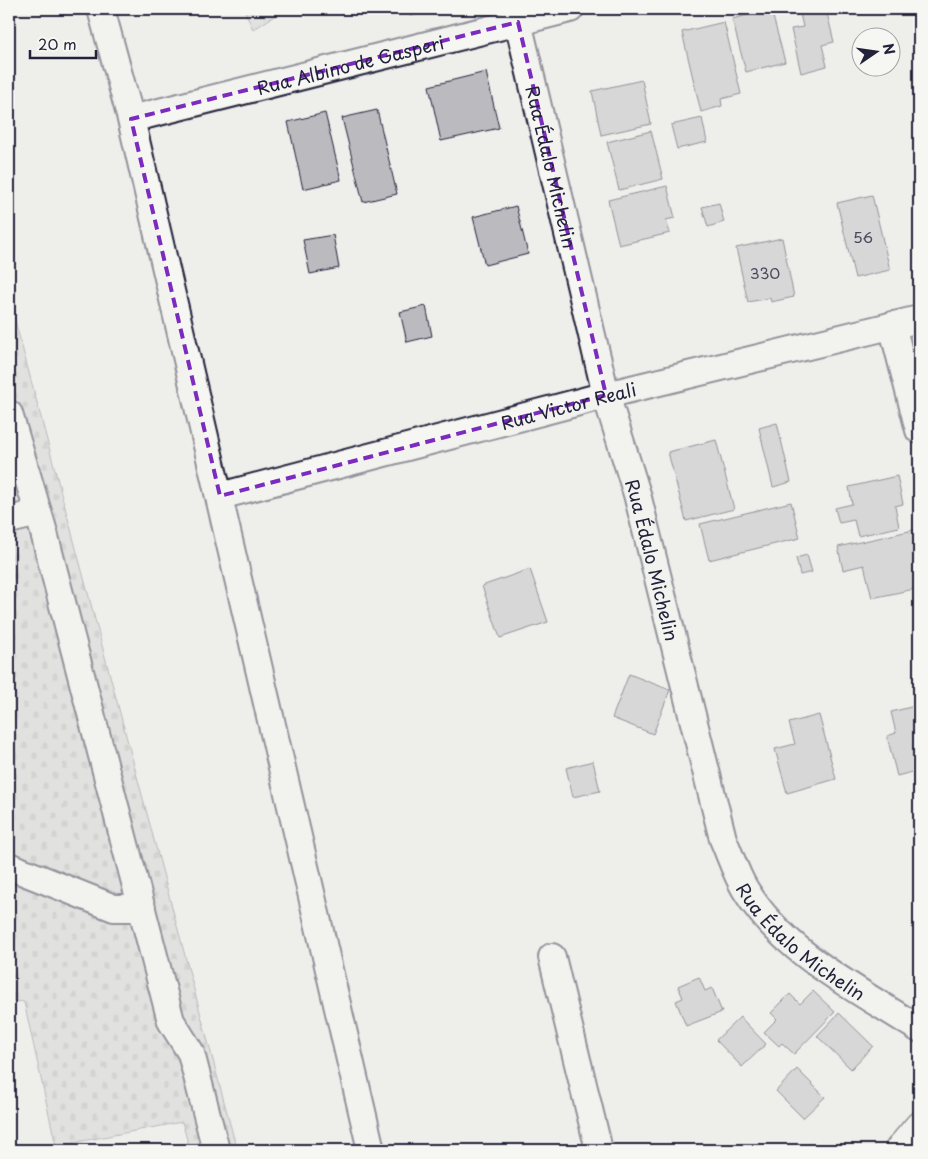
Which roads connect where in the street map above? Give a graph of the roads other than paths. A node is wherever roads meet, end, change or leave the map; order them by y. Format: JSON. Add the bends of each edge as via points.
{"nodes":[{"id":1,"x":101,"y":9,"type":"edge"},
{"id":2,"x":570,"y":9,"type":"edge"},
{"id":3,"x":516,"y":15,"type":"edge"},
{"id":4,"x":131,"y":119,"type":"junction"},
{"id":5,"x":919,"y":319,"type":"edge"},
{"id":6,"x":892,"y":325,"type":"junction"},
{"id":7,"x":606,"y":395,"type":"junction"},
{"id":8,"x":9,"y":414,"type":"edge"},
{"id":9,"x":919,"y":430,"type":"edge"},
{"id":10,"x":220,"y":496,"type":"junction"},
{"id":11,"x":38,"y":513,"type":"junction"},
{"id":12,"x":9,"y":520,"type":"edge"},
{"id":13,"x":9,"y":866,"type":"edge"},
{"id":14,"x":142,"y":908,"type":"junction"},
{"id":15,"x":552,"y":957,"type":"dead end"},
{"id":16,"x":919,"y":1029,"type":"edge"},
{"id":17,"x":919,"y":1126,"type":"edge"},
{"id":18,"x":216,"y":1150,"type":"edge"},
{"id":19,"x":371,"y":1150,"type":"edge"},
{"id":20,"x":599,"y":1150,"type":"edge"},
{"id":21,"x":899,"y":1150,"type":"edge"}],
"edges":[{"from":1,"to":4,"type":"street"},
{"from":2,"to":3,"type":"street","name":"Rua Albino de Gasperi"},
{"from":3,"to":4,"type":"street","name":"Rua Albino de Gasperi"},
{"from":3,"to":7,"type":"street","name":"Rua Édalo Michelin"},
{"from":4,"to":10,"type":"street"},
{"from":5,"to":6,"type":"street","name":"Rua Victor Reali"},
{"from":6,"to":7,"type":"street","name":"Rua Victor Reali"},
{"from":6,"to":9,"type":"street"},
{"from":7,"to":10,"type":"street","name":"Rua Victor Reali"},
{"from":7,"to":16,"type":"street","name":"Rua Édalo Michelin","via":[[637,494],[723,839],[744,888],[771,924],[814,961]]},
{"from":8,"to":11,"type":"street"},
{"from":10,"to":19,"type":"street"},
{"from":11,"to":12,"type":"street"},
{"from":11,"to":14,"type":"street"},
{"from":13,"to":14,"type":"street","via":[[114,908]]},
{"from":14,"to":18,"type":"street","via":[[171,1021],[191,1053]]},
{"from":15,"to":20,"type":"street"},
{"from":17,"to":21,"type":"main road"}]}
